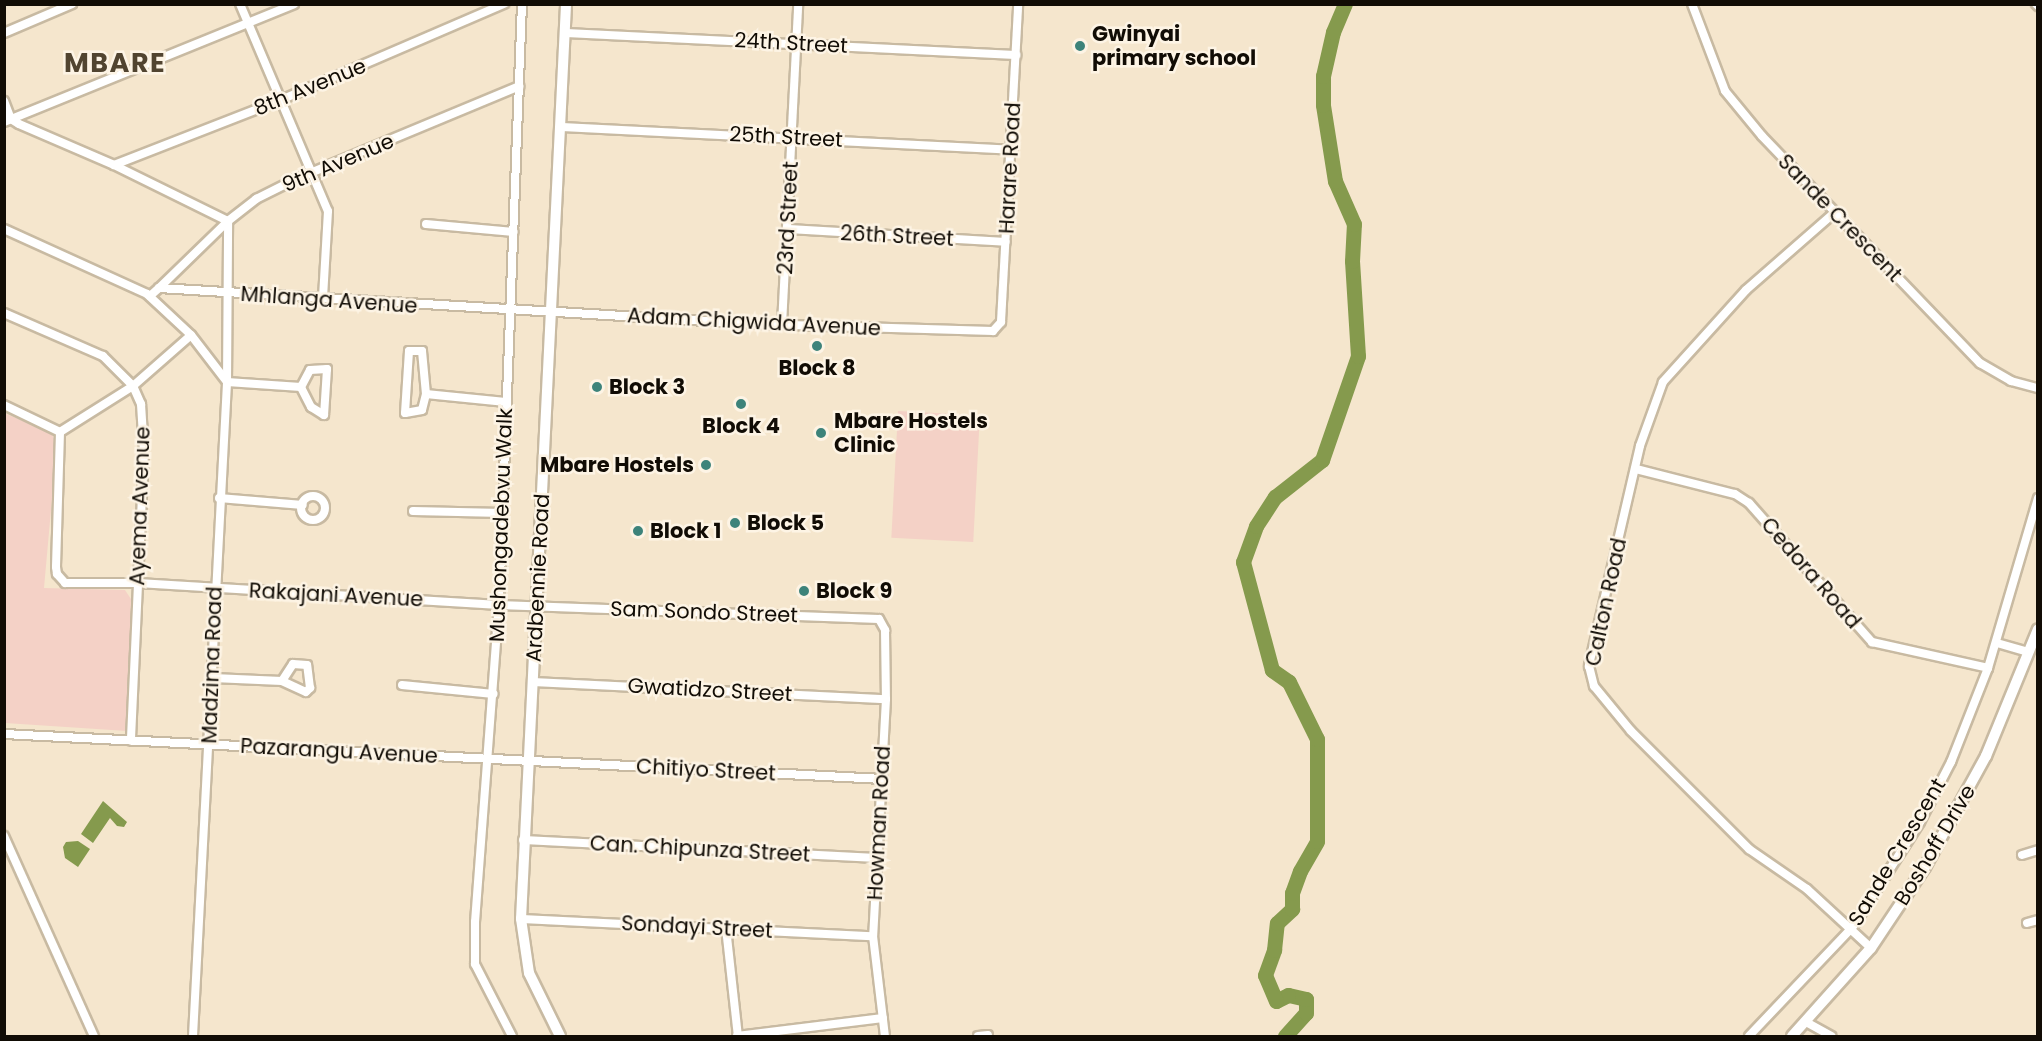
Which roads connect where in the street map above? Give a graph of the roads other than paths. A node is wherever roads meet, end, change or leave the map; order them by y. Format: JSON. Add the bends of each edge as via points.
{"nodes":[{"id":1,"x":72,"y":4,"type":"edge"},
{"id":2,"x":240,"y":4,"type":"edge"},
{"id":3,"x":294,"y":4,"type":"edge"},
{"id":4,"x":504,"y":4,"type":"edge"},
{"id":5,"x":522,"y":4,"type":"edge"},
{"id":6,"x":566,"y":4,"type":"edge"},
{"id":7,"x":798,"y":4,"type":"edge"},
{"id":8,"x":1018,"y":4,"type":"edge"},
{"id":9,"x":1692,"y":4,"type":"edge"},
{"id":10,"x":248,"y":22,"type":"junction"},
{"id":11,"x":4,"y":33,"type":"edge"},
{"id":12,"x":565,"y":33,"type":"junction"},
{"id":13,"x":796,"y":43,"type":"junction"},
{"id":14,"x":1016,"y":55,"type":"junction"},
{"id":15,"x":519,"y":86,"type":"junction"},
{"id":16,"x":283,"y":99,"type":"junction"},
{"id":17,"x":4,"y":101,"type":"edge"},
{"id":18,"x":8,"y":120,"type":"edge"},
{"id":19,"x":561,"y":126,"type":"junction"},
{"id":20,"x":791,"y":137,"type":"junction"},
{"id":21,"x":1012,"y":150,"type":"junction"},
{"id":22,"x":114,"y":165,"type":"junction"},
{"id":23,"x":312,"y":172,"type":"junction"},
{"id":24,"x":1834,"y":213,"type":"junction"},
{"id":25,"x":228,"y":221,"type":"junction"},
{"id":26,"x":426,"y":224,"type":"dead end"},
{"id":27,"x":4,"y":229,"type":"edge"},
{"id":28,"x":789,"y":229,"type":"junction"},
{"id":29,"x":514,"y":232,"type":"junction"},
{"id":30,"x":1006,"y":242,"type":"junction"},
{"id":31,"x":159,"y":288,"type":"junction"},
{"id":32,"x":229,"y":293,"type":"junction"},
{"id":33,"x":150,"y":296,"type":"junction"},
{"id":34,"x":323,"y":299,"type":"junction"},
{"id":35,"x":512,"y":311,"type":"junction"},
{"id":36,"x":550,"y":312,"type":"junction"},
{"id":37,"x":4,"y":313,"type":"edge"},
{"id":38,"x":782,"y":325,"type":"junction"},
{"id":39,"x":996,"y":330,"type":"joint"},
{"id":40,"x":191,"y":335,"type":"junction"},
{"id":41,"x":227,"y":382,"type":"junction"},
{"id":42,"x":133,"y":386,"type":"junction"},
{"id":43,"x":301,"y":387,"type":"junction"},
{"id":44,"x":2037,"y":388,"type":"edge"},
{"id":45,"x":426,"y":394,"type":"junction"},
{"id":46,"x":506,"y":402,"type":"junction"},
{"id":47,"x":4,"y":405,"type":"edge"},
{"id":48,"x":60,"y":432,"type":"junction"},
{"id":49,"x":1636,"y":468,"type":"junction"},
{"id":50,"x":219,"y":498,"type":"junction"},
{"id":51,"x":2037,"y":498,"type":"edge"},
{"id":52,"x":303,"y":505,"type":"dead end"},
{"id":53,"x":413,"y":511,"type":"dead end"},
{"id":54,"x":503,"y":513,"type":"junction"},
{"id":55,"x":138,"y":583,"type":"junction"},
{"id":56,"x":215,"y":588,"type":"junction"},
{"id":57,"x":500,"y":605,"type":"junction"},
{"id":58,"x":537,"y":606,"type":"junction"},
{"id":59,"x":870,"y":618,"type":"joint"},
{"id":60,"x":2037,"y":629,"type":"edge"},
{"id":61,"x":1996,"y":643,"type":"junction"},
{"id":62,"x":2029,"y":652,"type":"junction"},
{"id":63,"x":1988,"y":668,"type":"junction"},
{"id":64,"x":213,"y":678,"type":"junction"},
{"id":65,"x":282,"y":681,"type":"dead end"},
{"id":66,"x":533,"y":682,"type":"junction"},
{"id":67,"x":402,"y":685,"type":"dead end"},
{"id":68,"x":494,"y":694,"type":"junction"},
{"id":69,"x":886,"y":699,"type":"junction"},
{"id":70,"x":4,"y":734,"type":"edge"},
{"id":71,"x":131,"y":741,"type":"junction"},
{"id":72,"x":208,"y":745,"type":"junction"},
{"id":73,"x":488,"y":760,"type":"junction"},
{"id":74,"x":529,"y":761,"type":"junction"},
{"id":75,"x":882,"y":779,"type":"junction"},
{"id":76,"x":4,"y":836,"type":"edge"},
{"id":77,"x":523,"y":840,"type":"junction"},
{"id":78,"x":2037,"y":850,"type":"edge"},
{"id":79,"x":2022,"y":855,"type":"dead end"},
{"id":80,"x":878,"y":858,"type":"junction"},
{"id":81,"x":521,"y":918,"type":"junction"},
{"id":82,"x":2037,"y":920,"type":"edge"},
{"id":83,"x":2027,"y":923,"type":"dead end"},
{"id":84,"x":726,"y":928,"type":"junction"},
{"id":85,"x":1852,"y":928,"type":"junction"},
{"id":86,"x":873,"y":936,"type":"junction"},
{"id":87,"x":1871,"y":948,"type":"junction"},
{"id":88,"x":883,"y":1018,"type":"junction"},
{"id":89,"x":1806,"y":1022,"type":"junction"},
{"id":90,"x":988,"y":1035,"type":"dead end"},
{"id":91,"x":94,"y":1036,"type":"edge"},
{"id":92,"x":193,"y":1036,"type":"edge"},
{"id":93,"x":512,"y":1036,"type":"edge"},
{"id":94,"x":560,"y":1036,"type":"edge"},
{"id":95,"x":738,"y":1036,"type":"edge"},
{"id":96,"x":885,"y":1036,"type":"edge"},
{"id":97,"x":978,"y":1036,"type":"edge"},
{"id":98,"x":1749,"y":1036,"type":"edge"},
{"id":99,"x":1792,"y":1036,"type":"edge"},
{"id":100,"x":1831,"y":1036,"type":"edge"}],
"edges":[{"from":1,"to":11,"type":"street"},
{"from":2,"to":10,"type":"street"},
{"from":3,"to":10,"type":"street"},
{"from":4,"to":16,"type":"street","name":"8th Avenue"},
{"from":5,"to":15,"type":"street","name":"Mushongadebvu Walk"},
{"from":6,"to":12,"type":"main road","name":"Ardbennie Road"},
{"from":7,"to":13,"type":"street","name":"23rd Street"},
{"from":8,"to":14,"type":"street","name":"Harare Road"},
{"from":9,"to":24,"type":"street","name":"Sande Crescent","via":[[1725,91]]},
{"from":10,"to":16,"type":"street"},
{"from":10,"to":18,"type":"street"},
{"from":12,"to":13,"type":"street","name":"24th Street"},
{"from":12,"to":19,"type":"main road","name":"Ardbennie Road"},
{"from":13,"to":14,"type":"street","name":"24th Street"},
{"from":13,"to":20,"type":"street","name":"23rd Street"},
{"from":14,"to":21,"type":"street","name":"Harare Road"},
{"from":15,"to":23,"type":"street","name":"9th Avenue"},
{"from":15,"to":29,"type":"street","name":"Mushongadebvu Walk"},
{"from":16,"to":22,"type":"street","name":"8th Avenue"},
{"from":16,"to":23,"type":"street"},
{"from":17,"to":18,"type":"street"},
{"from":18,"to":22,"type":"street"},
{"from":19,"to":20,"type":"street","name":"25th Street"},
{"from":19,"to":36,"type":"main road","name":"Ardbennie Road"},
{"from":20,"to":21,"type":"street","name":"25th Street"},
{"from":20,"to":28,"type":"street","name":"23rd Street"},
{"from":21,"to":30,"type":"street","name":"Harare Road"},
{"from":22,"to":25,"type":"street"},
{"from":23,"to":25,"type":"street","name":"9th Avenue","via":[[256,199]]},
{"from":23,"to":34,"type":"street","via":[[329,216]]},
{"from":24,"to":44,"type":"street","name":"Sande Crescent","via":[[1980,363],[2011,381]]},
{"from":24,"to":49,"type":"street","name":"Calton Road","via":[[1746,290],[1676,364],[1654,401]]},
{"from":25,"to":31,"type":"street","name":"9th Avenue"},
{"from":25,"to":32,"type":"street"},
{"from":26,"to":29,"type":"street"},
{"from":27,"to":33,"type":"street"},
{"from":28,"to":30,"type":"street","name":"26th Street"},
{"from":28,"to":38,"type":"street","name":"23rd Street"},
{"from":29,"to":35,"type":"street","name":"Mushongadebvu Walk"},
{"from":30,"to":39,"type":"street","name":"Harare Road","via":[[1001,322]]},
{"from":31,"to":32,"type":"street","name":"Mhlanga Avenue"},
{"from":31,"to":33,"type":"street"},
{"from":32,"to":34,"type":"street","name":"Mhlanga Avenue"},
{"from":32,"to":41,"type":"street","name":"Madzima Road"},
{"from":33,"to":40,"type":"street"},
{"from":34,"to":35,"type":"street","name":"Mhlanga Avenue"},
{"from":35,"to":36,"type":"street","name":"Adam Chigwida Avenue"},
{"from":35,"to":46,"type":"street","name":"Mushongadebvu Walk"},
{"from":36,"to":38,"type":"street","name":"Adam Chigwida Avenue"},
{"from":36,"to":58,"type":"main road","name":"Ardbennie Road"},
{"from":37,"to":42,"type":"street","via":[[97,353]]},
{"from":38,"to":39,"type":"street","name":"Adam Chigwida Avenue","via":[[988,333]]},
{"from":40,"to":41,"type":"street"},
{"from":40,"to":42,"type":"street"},
{"from":41,"to":43,"type":"street"},
{"from":41,"to":50,"type":"street","name":"Madzima Road"},
{"from":42,"to":48,"type":"street"},
{"from":42,"to":55,"type":"street","name":"Ayema Avenue","via":[[141,404],[144,452]]},
{"from":43,"to":43,"type":"street","via":[[310,370],[327,369],[324,415],[311,406]]},
{"from":45,"to":45,"type":"street","via":[[422,351],[409,351],[405,413],[422,410]]},
{"from":45,"to":46,"type":"street"},
{"from":46,"to":54,"type":"street","name":"Mushongadebvu Walk"},
{"from":47,"to":48,"type":"street"},
{"from":48,"to":55,"type":"street","name":"Rakajani Avenue","via":[[57,574],[65,583]]},
{"from":49,"to":63,"type":"street","name":"Cedora Road","via":[[1735,494],[1749,502],[1872,642]]},
{"from":49,"to":85,"type":"street","name":"Calton Road","via":[[1589,666],[1594,686],[1631,731],[1749,849]]},
{"from":50,"to":52,"type":"street"},
{"from":50,"to":56,"type":"street","name":"Madzima Road"},
{"from":51,"to":61,"type":"street","name":"Sande Crescent"},
{"from":53,"to":54,"type":"street"},
{"from":54,"to":57,"type":"street","name":"Mushongadebvu Walk"},
{"from":55,"to":56,"type":"street","name":"Rakajani Avenue"},
{"from":55,"to":71,"type":"street","name":"Ayema Avenue"},
{"from":56,"to":57,"type":"street","name":"Rakajani Avenue"},
{"from":56,"to":64,"type":"street","name":"Madzima Road"},
{"from":57,"to":58,"type":"street","name":"Rakajani Avenue"},
{"from":57,"to":68,"type":"street","name":"Mushongadebvu Walk"},
{"from":58,"to":59,"type":"street","name":"Sam Sondo Street"},
{"from":58,"to":66,"type":"main road","name":"Ardbennie Road"},
{"from":59,"to":69,"type":"street","name":"Howman Road","via":[[879,619],[885,630]]},
{"from":60,"to":62,"type":"main road","name":"Boshoff Drive"},
{"from":61,"to":62,"type":"street"},
{"from":61,"to":63,"type":"street","name":"Sande Crescent"},
{"from":62,"to":87,"type":"main road","name":"Boshoff Drive","via":[[1968,792]]},
{"from":63,"to":85,"type":"street","name":"Sande Crescent","via":[[1951,762],[1925,812]]},
{"from":64,"to":65,"type":"street"},
{"from":64,"to":72,"type":"street","name":"Madzima Road"},
{"from":66,"to":69,"type":"street","name":"Gwatidzo Street"},
{"from":66,"to":74,"type":"main road","name":"Ardbennie Road"},
{"from":67,"to":68,"type":"street"},
{"from":68,"to":73,"type":"street","name":"Mushongadebvu Walk"},
{"from":69,"to":75,"type":"street","name":"Howman Road"},
{"from":70,"to":71,"type":"street","name":"Pazarangu Avenue"},
{"from":71,"to":72,"type":"street","name":"Pazarangu Avenue"},
{"from":72,"to":73,"type":"street","name":"Pazarangu Avenue"},
{"from":72,"to":92,"type":"street","name":"Madzima Road"},
{"from":73,"to":74,"type":"street","name":"Pazarangu Avenue"},
{"from":73,"to":93,"type":"street","name":"Mushongadebvu Walk","via":[[475,964]]},
{"from":74,"to":75,"type":"street","name":"Chitiyo Street"},
{"from":74,"to":77,"type":"main road","name":"Ardbennie Road"},
{"from":75,"to":80,"type":"street","name":"Howman Road"},
{"from":76,"to":91,"type":"street"},
{"from":77,"to":80,"type":"street","name":"Can. Chipunza Street"},
{"from":77,"to":81,"type":"main road","name":"Ardbennie Road"},
{"from":78,"to":79,"type":"street"},
{"from":80,"to":86,"type":"street","name":"Howman Road"},
{"from":81,"to":84,"type":"street","name":"Sondayi Street"},
{"from":81,"to":94,"type":"main road","name":"Ardbennie Road","via":[[529,973]]},
{"from":82,"to":83,"type":"street"},
{"from":84,"to":86,"type":"street","name":"Sondayi Street"},
{"from":84,"to":95,"type":"street"},
{"from":85,"to":87,"type":"street","name":"Calton Road"},
{"from":85,"to":98,"type":"street","name":"Sande Crescent"},
{"from":86,"to":88,"type":"street","name":"Howman Road"},
{"from":87,"to":89,"type":"main road","name":"Boshoff Drive"},
{"from":88,"to":95,"type":"street"},
{"from":88,"to":96,"type":"street","name":"Howman Road"},
{"from":89,"to":99,"type":"main road","name":"Boshoff Drive"},
{"from":89,"to":100,"type":"street"},
{"from":90,"to":97,"type":"street"}]}
